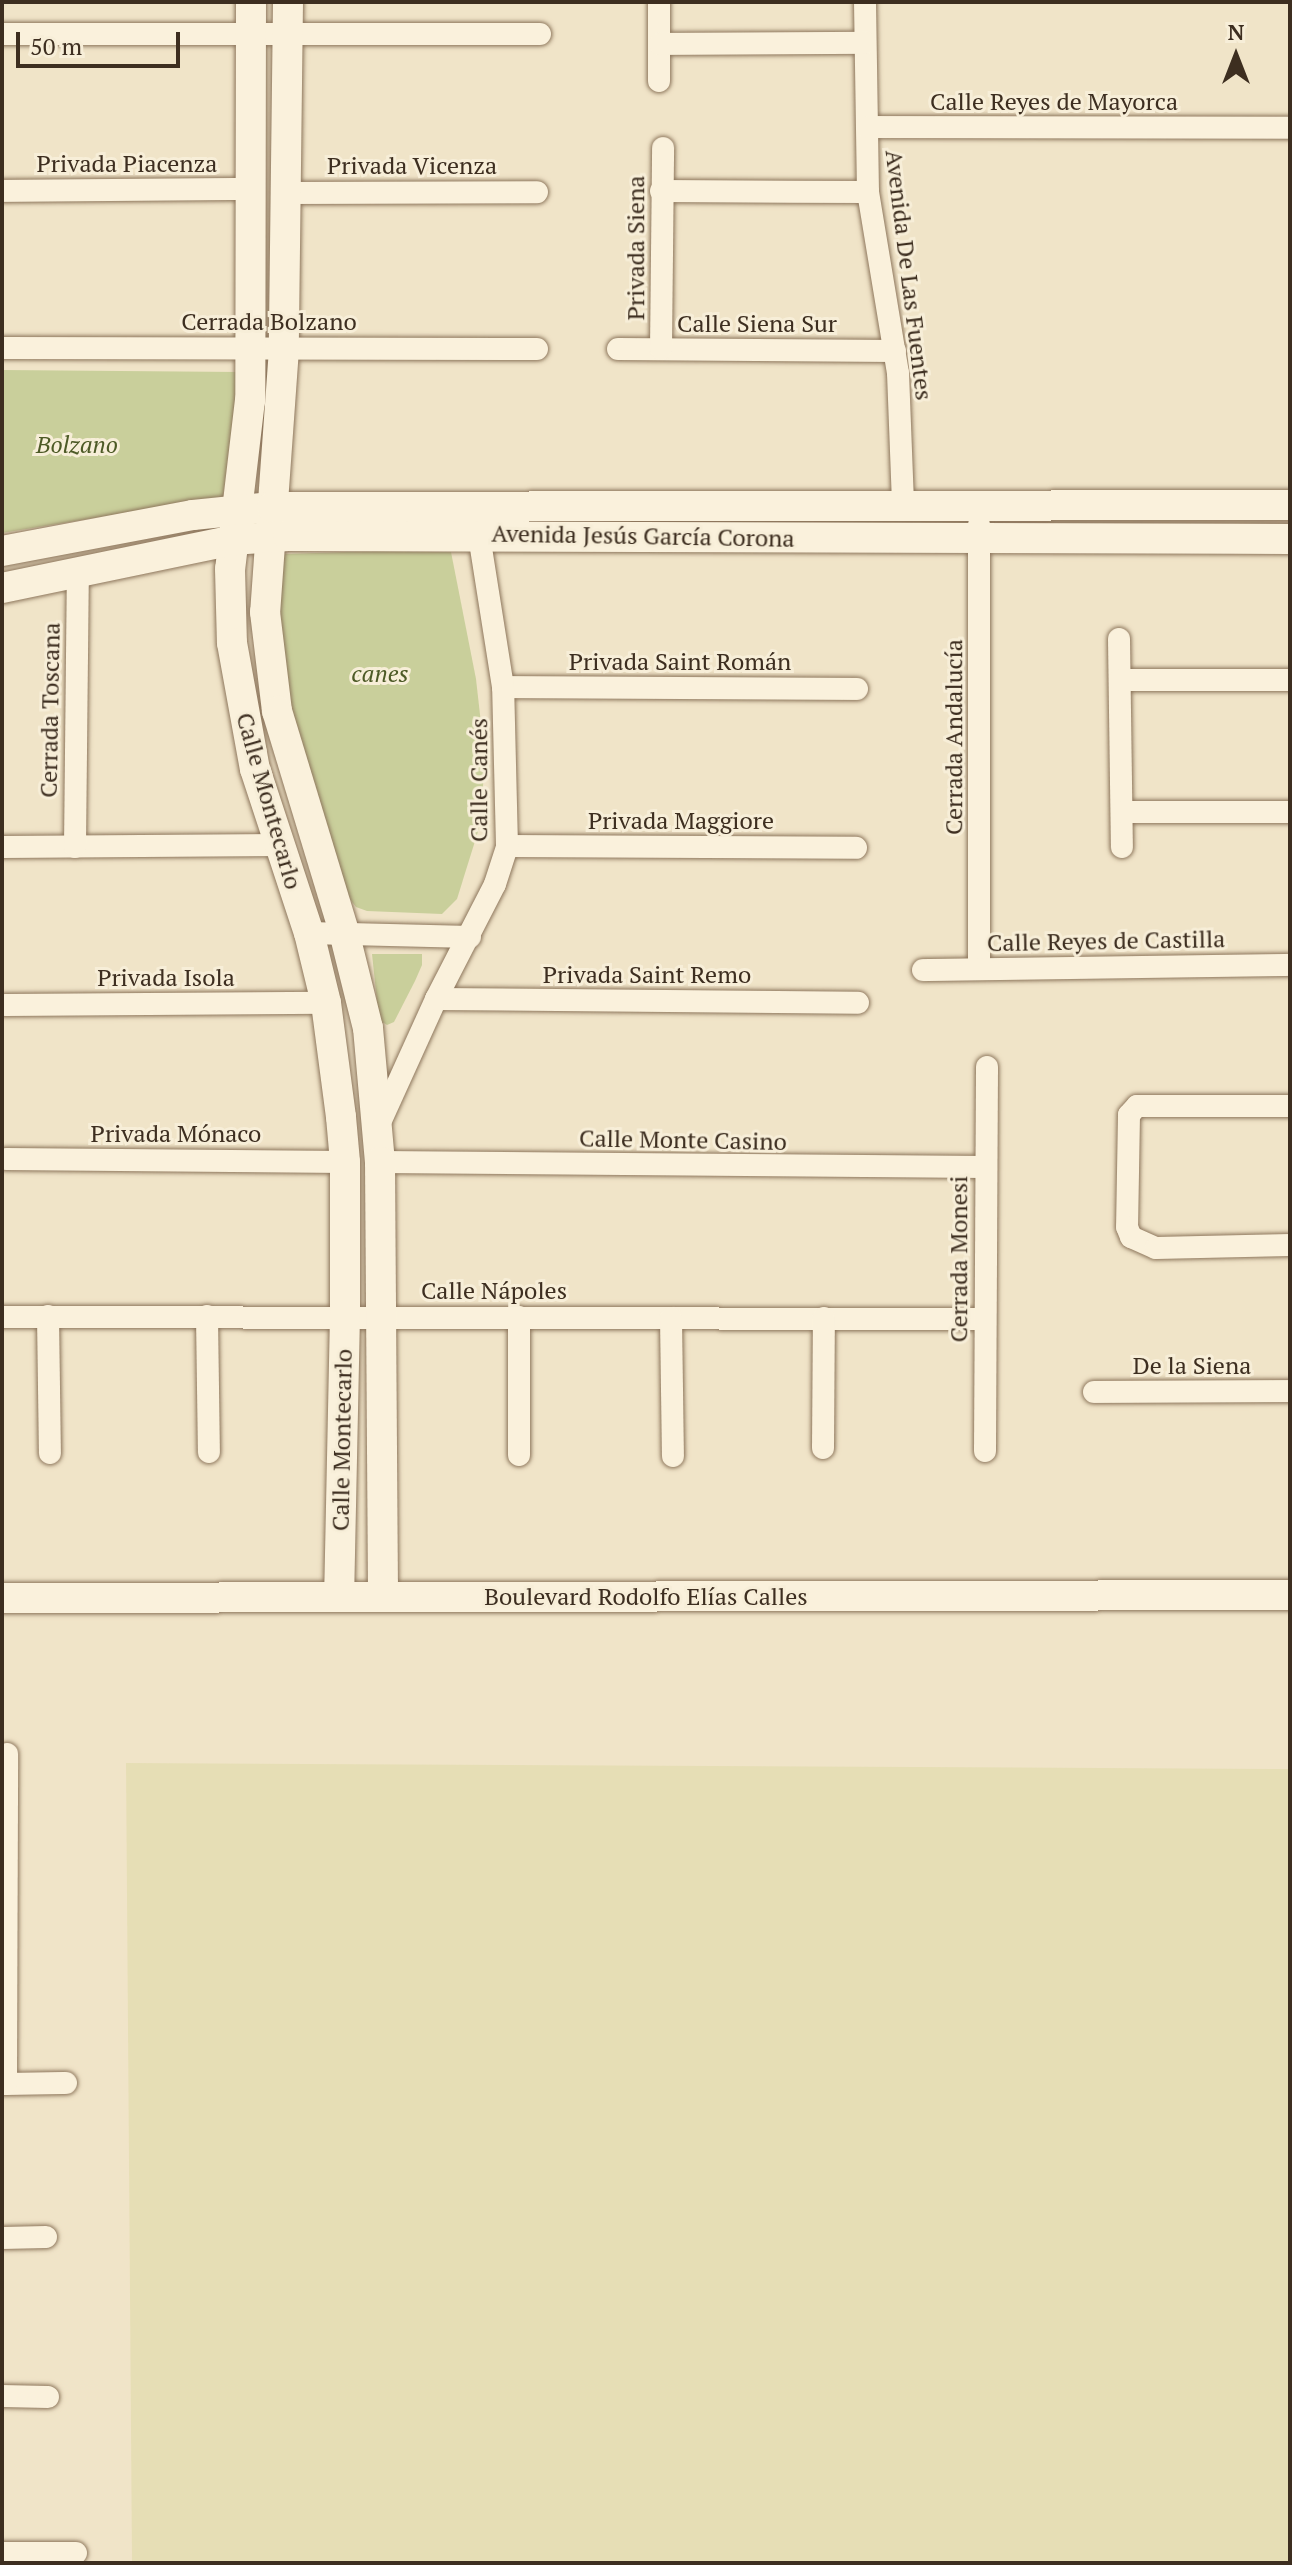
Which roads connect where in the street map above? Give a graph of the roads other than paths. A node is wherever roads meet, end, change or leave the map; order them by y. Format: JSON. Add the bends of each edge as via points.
{"nodes":[{"id":1,"x":251,"y":2,"type":"edge"},
{"id":2,"x":288,"y":2,"type":"edge"},
{"id":3,"x":659,"y":2,"type":"edge"},
{"id":4,"x":865,"y":2,"type":"edge"},
{"id":5,"x":251,"y":33,"type":"junction"},
{"id":6,"x":2,"y":34,"type":"edge"},
{"id":7,"x":288,"y":34,"type":"junction"},
{"id":8,"x":540,"y":34,"type":"dead end"},
{"id":9,"x":865,"y":43,"type":"junction"},
{"id":10,"x":660,"y":44,"type":"junction"},
{"id":11,"x":659,"y":81,"type":"dead end"},
{"id":12,"x":867,"y":127,"type":"junction"},
{"id":13,"x":1290,"y":128,"type":"edge"},
{"id":14,"x":663,"y":148,"type":"dead end"},
{"id":15,"x":251,"y":189,"type":"junction"},
{"id":16,"x":2,"y":191,"type":"edge"},
{"id":17,"x":661,"y":191,"type":"junction"},
{"id":18,"x":537,"y":192,"type":"dead end"},
{"id":19,"x":868,"y":192,"type":"junction"},
{"id":20,"x":288,"y":193,"type":"junction"},
{"id":21,"x":2,"y":348,"type":"edge"},
{"id":22,"x":251,"y":348,"type":"junction"},
{"id":23,"x":284,"y":349,"type":"junction"},
{"id":24,"x":537,"y":349,"type":"dead end"},
{"id":25,"x":618,"y":349,"type":"dead end"},
{"id":26,"x":661,"y":349,"type":"junction"},
{"id":27,"x":895,"y":351,"type":"junction"},
{"id":28,"x":1290,"y":505,"type":"edge"},
{"id":29,"x":903,"y":506,"type":"junction"},
{"id":30,"x":979,"y":506,"type":"junction"},
{"id":31,"x":272,"y":507,"type":"junction"},
{"id":32,"x":237,"y":508,"type":"junction"},
{"id":33,"x":476,"y":519,"type":"junction"},
{"id":34,"x":268,"y":537,"type":"junction"},
{"id":35,"x":979,"y":539,"type":"junction"},
{"id":36,"x":1290,"y":539,"type":"edge"},
{"id":37,"x":233,"y":540,"type":"junction"},
{"id":38,"x":2,"y":551,"type":"edge"},
{"id":39,"x":78,"y":574,"type":"junction"},
{"id":40,"x":2,"y":588,"type":"edge"},
{"id":41,"x":1119,"y":639,"type":"dead end"},
{"id":42,"x":1120,"y":680,"type":"junction"},
{"id":43,"x":1290,"y":680,"type":"edge"},
{"id":44,"x":503,"y":687,"type":"junction"},
{"id":45,"x":857,"y":689,"type":"dead end"},
{"id":46,"x":1122,"y":812,"type":"junction"},
{"id":47,"x":1290,"y":812,"type":"edge"},
{"id":48,"x":281,"y":845,"type":"junction"},
{"id":49,"x":507,"y":846,"type":"junction"},
{"id":50,"x":2,"y":847,"type":"edge"},
{"id":51,"x":75,"y":847,"type":"junction"},
{"id":52,"x":1122,"y":847,"type":"dead end"},
{"id":53,"x":856,"y":848,"type":"dead end"},
{"id":54,"x":344,"y":932,"type":"junction"},
{"id":55,"x":309,"y":933,"type":"junction"},
{"id":56,"x":470,"y":937,"type":"junction"},
{"id":57,"x":1290,"y":965,"type":"edge"},
{"id":58,"x":979,"y":968,"type":"junction"},
{"id":59,"x":923,"y":970,"type":"dead end"},
{"id":60,"x":436,"y":999,"type":"junction"},
{"id":61,"x":326,"y":1003,"type":"junction"},
{"id":62,"x":858,"y":1003,"type":"dead end"},
{"id":63,"x":5,"y":1005,"type":"dead end"},
{"id":64,"x":987,"y":1067,"type":"dead end"},
{"id":65,"x":1290,"y":1106,"type":"edge"},
{"id":66,"x":378,"y":1127,"type":"junction"},
{"id":67,"x":6,"y":1159,"type":"dead end"},
{"id":68,"x":345,"y":1162,"type":"junction"},
{"id":69,"x":380,"y":1162,"type":"junction"},
{"id":70,"x":985,"y":1167,"type":"junction"},
{"id":71,"x":1290,"y":1245,"type":"edge"},
{"id":72,"x":345,"y":1315,"type":"junction"},
{"id":73,"x":48,"y":1316,"type":"junction"},
{"id":74,"x":207,"y":1316,"type":"junction"},
{"id":75,"x":2,"y":1317,"type":"edge"},
{"id":76,"x":382,"y":1317,"type":"junction"},
{"id":77,"x":519,"y":1317,"type":"junction"},
{"id":78,"x":671,"y":1318,"type":"junction"},
{"id":79,"x":824,"y":1318,"type":"junction"},
{"id":80,"x":985,"y":1319,"type":"junction"},
{"id":81,"x":1290,"y":1391,"type":"edge"},
{"id":82,"x":1094,"y":1392,"type":"dead end"},
{"id":83,"x":823,"y":1448,"type":"dead end"},
{"id":84,"x":985,"y":1451,"type":"dead end"},
{"id":85,"x":209,"y":1452,"type":"dead end"},
{"id":86,"x":50,"y":1453,"type":"dead end"},
{"id":87,"x":519,"y":1455,"type":"dead end"},
{"id":88,"x":673,"y":1456,"type":"dead end"},
{"id":89,"x":1290,"y":1595,"type":"edge"},
{"id":90,"x":383,"y":1596,"type":"junction"},
{"id":91,"x":339,"y":1597,"type":"junction"},
{"id":92,"x":2,"y":1598,"type":"edge"},
{"id":93,"x":7,"y":1754,"type":"dead end"},
{"id":94,"x":4,"y":1827,"type":"edge"},
{"id":95,"x":66,"y":2083,"type":"dead end"},
{"id":96,"x":4,"y":2084,"type":"edge"},
{"id":97,"x":46,"y":2237,"type":"dead end"},
{"id":98,"x":2,"y":2238,"type":"edge"},
{"id":99,"x":2,"y":2396,"type":"edge"},
{"id":100,"x":48,"y":2397,"type":"dead end"},
{"id":101,"x":2,"y":2553,"type":"edge"},
{"id":102,"x":76,"y":2553,"type":"dead end"}],
"edges":[{"from":1,"to":5,"type":"street","name":"Calle Montecarlo"},
{"from":2,"to":7,"type":"street","name":"Calle Montecarlo"},
{"from":3,"to":10,"type":"street"},
{"from":4,"to":9,"type":"street","name":"Avenida De Las Fuentes"},
{"from":5,"to":6,"type":"street"},
{"from":5,"to":7,"type":"street"},
{"from":5,"to":15,"type":"street","name":"Calle Montecarlo"},
{"from":7,"to":8,"type":"street"},
{"from":7,"to":20,"type":"street","name":"Calle Montecarlo"},
{"from":9,"to":10,"type":"street"},
{"from":9,"to":12,"type":"street","name":"Avenida De Las Fuentes"},
{"from":10,"to":11,"type":"street"},
{"from":12,"to":13,"type":"street","name":"Calle Reyes de Mayorca"},
{"from":12,"to":19,"type":"street","name":"Avenida De Las Fuentes"},
{"from":14,"to":17,"type":"street","name":"Privada Siena"},
{"from":15,"to":16,"type":"street","name":"Privada Piacenza"},
{"from":15,"to":22,"type":"street","name":"Calle Montecarlo"},
{"from":17,"to":19,"type":"street"},
{"from":17,"to":26,"type":"street","name":"Privada Siena"},
{"from":18,"to":20,"type":"street","name":"Privada Vicenza"},
{"from":19,"to":27,"type":"street","name":"Avenida De Las Fuentes"},
{"from":20,"to":23,"type":"street","name":"Calle Montecarlo"},
{"from":21,"to":22,"type":"street","name":"Cerrada Bolzano"},
{"from":22,"to":23,"type":"street","name":"Cerrada Bolzano"},
{"from":22,"to":32,"type":"street","name":"Calle Montecarlo"},
{"from":23,"to":24,"type":"street","name":"Cerrada Bolzano"},
{"from":23,"to":31,"type":"street","name":"Calle Montecarlo"},
{"from":25,"to":26,"type":"street","name":"Calle Siena Sur"},
{"from":26,"to":27,"type":"street","name":"Calle Siena Sur"},
{"from":27,"to":29,"type":"street","name":"Avenida De Las Fuentes"},
{"from":28,"to":30,"type":"street","name":"Avenida Jesús García Corona"},
{"from":29,"to":30,"type":"street","name":"Avenida Jesús García Corona"},
{"from":29,"to":33,"type":"street","name":"Avenida Jesús García Corona"},
{"from":30,"to":35,"type":"street","name":"Cerrada Andalucía"},
{"from":31,"to":32,"type":"street","name":"Avenida Jesús García Corona"},
{"from":31,"to":33,"type":"street","name":"Avenida Jesús García Corona"},
{"from":31,"to":34,"type":"street","name":"Calle Montecarlo"},
{"from":32,"to":37,"type":"street","name":"Calle Montecarlo"},
{"from":32,"to":38,"type":"street","name":"Avenida Jesús García Corona"},
{"from":33,"to":34,"type":"street","name":"Avenida Jesús García Corona"},
{"from":33,"to":35,"type":"street","name":"Avenida Jesús García Corona"},
{"from":33,"to":44,"type":"street","name":"Calle Canés"},
{"from":34,"to":37,"type":"street","name":"Avenida Jesús García Corona"},
{"from":34,"to":54,"type":"street","name":"Calle Montecarlo","via":[[265,612],[277,711]]},
{"from":35,"to":36,"type":"street","name":"Avenida Jesús García Corona"},
{"from":35,"to":58,"type":"street","name":"Cerrada Andalucía"},
{"from":37,"to":39,"type":"street","name":"Avenida Jesús García Corona"},
{"from":37,"to":48,"type":"street","name":"Calle Montecarlo","via":[[235,672],[255,769]]},
{"from":39,"to":40,"type":"street","name":"Avenida Jesús García Corona"},
{"from":39,"to":51,"type":"street","name":"Cerrada Toscana"},
{"from":41,"to":42,"type":"street"},
{"from":42,"to":43,"type":"street"},
{"from":42,"to":46,"type":"street"},
{"from":44,"to":45,"type":"street","name":"Privada Saint Román"},
{"from":44,"to":49,"type":"street","name":"Calle Canés"},
{"from":46,"to":47,"type":"street"},
{"from":46,"to":52,"type":"street"},
{"from":48,"to":51,"type":"street"},
{"from":48,"to":55,"type":"street","name":"Calle Montecarlo"},
{"from":49,"to":53,"type":"street","name":"Privada Maggiore"},
{"from":49,"to":56,"type":"street","name":"Calle Canés"},
{"from":50,"to":51,"type":"street"},
{"from":54,"to":55,"type":"street"},
{"from":54,"to":56,"type":"street"},
{"from":54,"to":66,"type":"street","name":"Calle Montecarlo","via":[[368,1028]]},
{"from":55,"to":61,"type":"street","name":"Calle Montecarlo"},
{"from":56,"to":60,"type":"street","name":"Calle Canés"},
{"from":57,"to":58,"type":"street","name":"Calle Reyes de Castilla"},
{"from":58,"to":59,"type":"street","name":"Calle Reyes de Castilla"},
{"from":60,"to":62,"type":"street","name":"Privada Saint Remo"},
{"from":60,"to":66,"type":"street","name":"Calle Canés"},
{"from":61,"to":63,"type":"street","name":"Privada Isola"},
{"from":61,"to":68,"type":"street","name":"Calle Montecarlo"},
{"from":64,"to":70,"type":"street","name":"Cerrada Monesi"},
{"from":65,"to":71,"type":"street","via":[[1137,1106],[1129,1115],[1127,1227],[1131,1237],[1156,1248]]},
{"from":66,"to":69,"type":"street","name":"Calle Montecarlo"},
{"from":67,"to":68,"type":"street","name":"Privada Mónaco"},
{"from":68,"to":72,"type":"street","name":"Calle Montecarlo"},
{"from":69,"to":70,"type":"street","name":"Calle Monte Casino"},
{"from":69,"to":76,"type":"street","name":"Calle Montecarlo"},
{"from":70,"to":80,"type":"street","name":"Cerrada Monesi"},
{"from":72,"to":74,"type":"street","name":"Calle Nápoles"},
{"from":72,"to":76,"type":"street","name":"Calle Nápoles"},
{"from":72,"to":91,"type":"street","name":"Calle Montecarlo"},
{"from":73,"to":74,"type":"street","name":"Calle Nápoles"},
{"from":73,"to":75,"type":"street","name":"Calle Nápoles"},
{"from":73,"to":86,"type":"street"},
{"from":74,"to":85,"type":"street"},
{"from":76,"to":77,"type":"street","name":"Calle Nápoles"},
{"from":76,"to":90,"type":"street","name":"Calle Montecarlo"},
{"from":77,"to":78,"type":"street","name":"Calle Nápoles"},
{"from":77,"to":87,"type":"street"},
{"from":78,"to":79,"type":"street","name":"Calle Nápoles"},
{"from":78,"to":88,"type":"street"},
{"from":79,"to":80,"type":"street","name":"Calle Nápoles"},
{"from":79,"to":83,"type":"street"},
{"from":80,"to":84,"type":"street","name":"Cerrada Monesi"},
{"from":81,"to":82,"type":"street","name":"De la Siena"},
{"from":89,"to":90,"type":"street","name":"Boulevard Rodolfo Elías Calles"},
{"from":90,"to":91,"type":"street","name":"Boulevard Rodolfo Elías Calles"},
{"from":91,"to":92,"type":"street","name":"Boulevard Rodolfo Elías Calles"},
{"from":93,"to":94,"type":"street"},
{"from":94,"to":96,"type":"street"},
{"from":95,"to":96,"type":"street"},
{"from":97,"to":98,"type":"street"},
{"from":99,"to":100,"type":"street"},
{"from":101,"to":102,"type":"street"}]}
